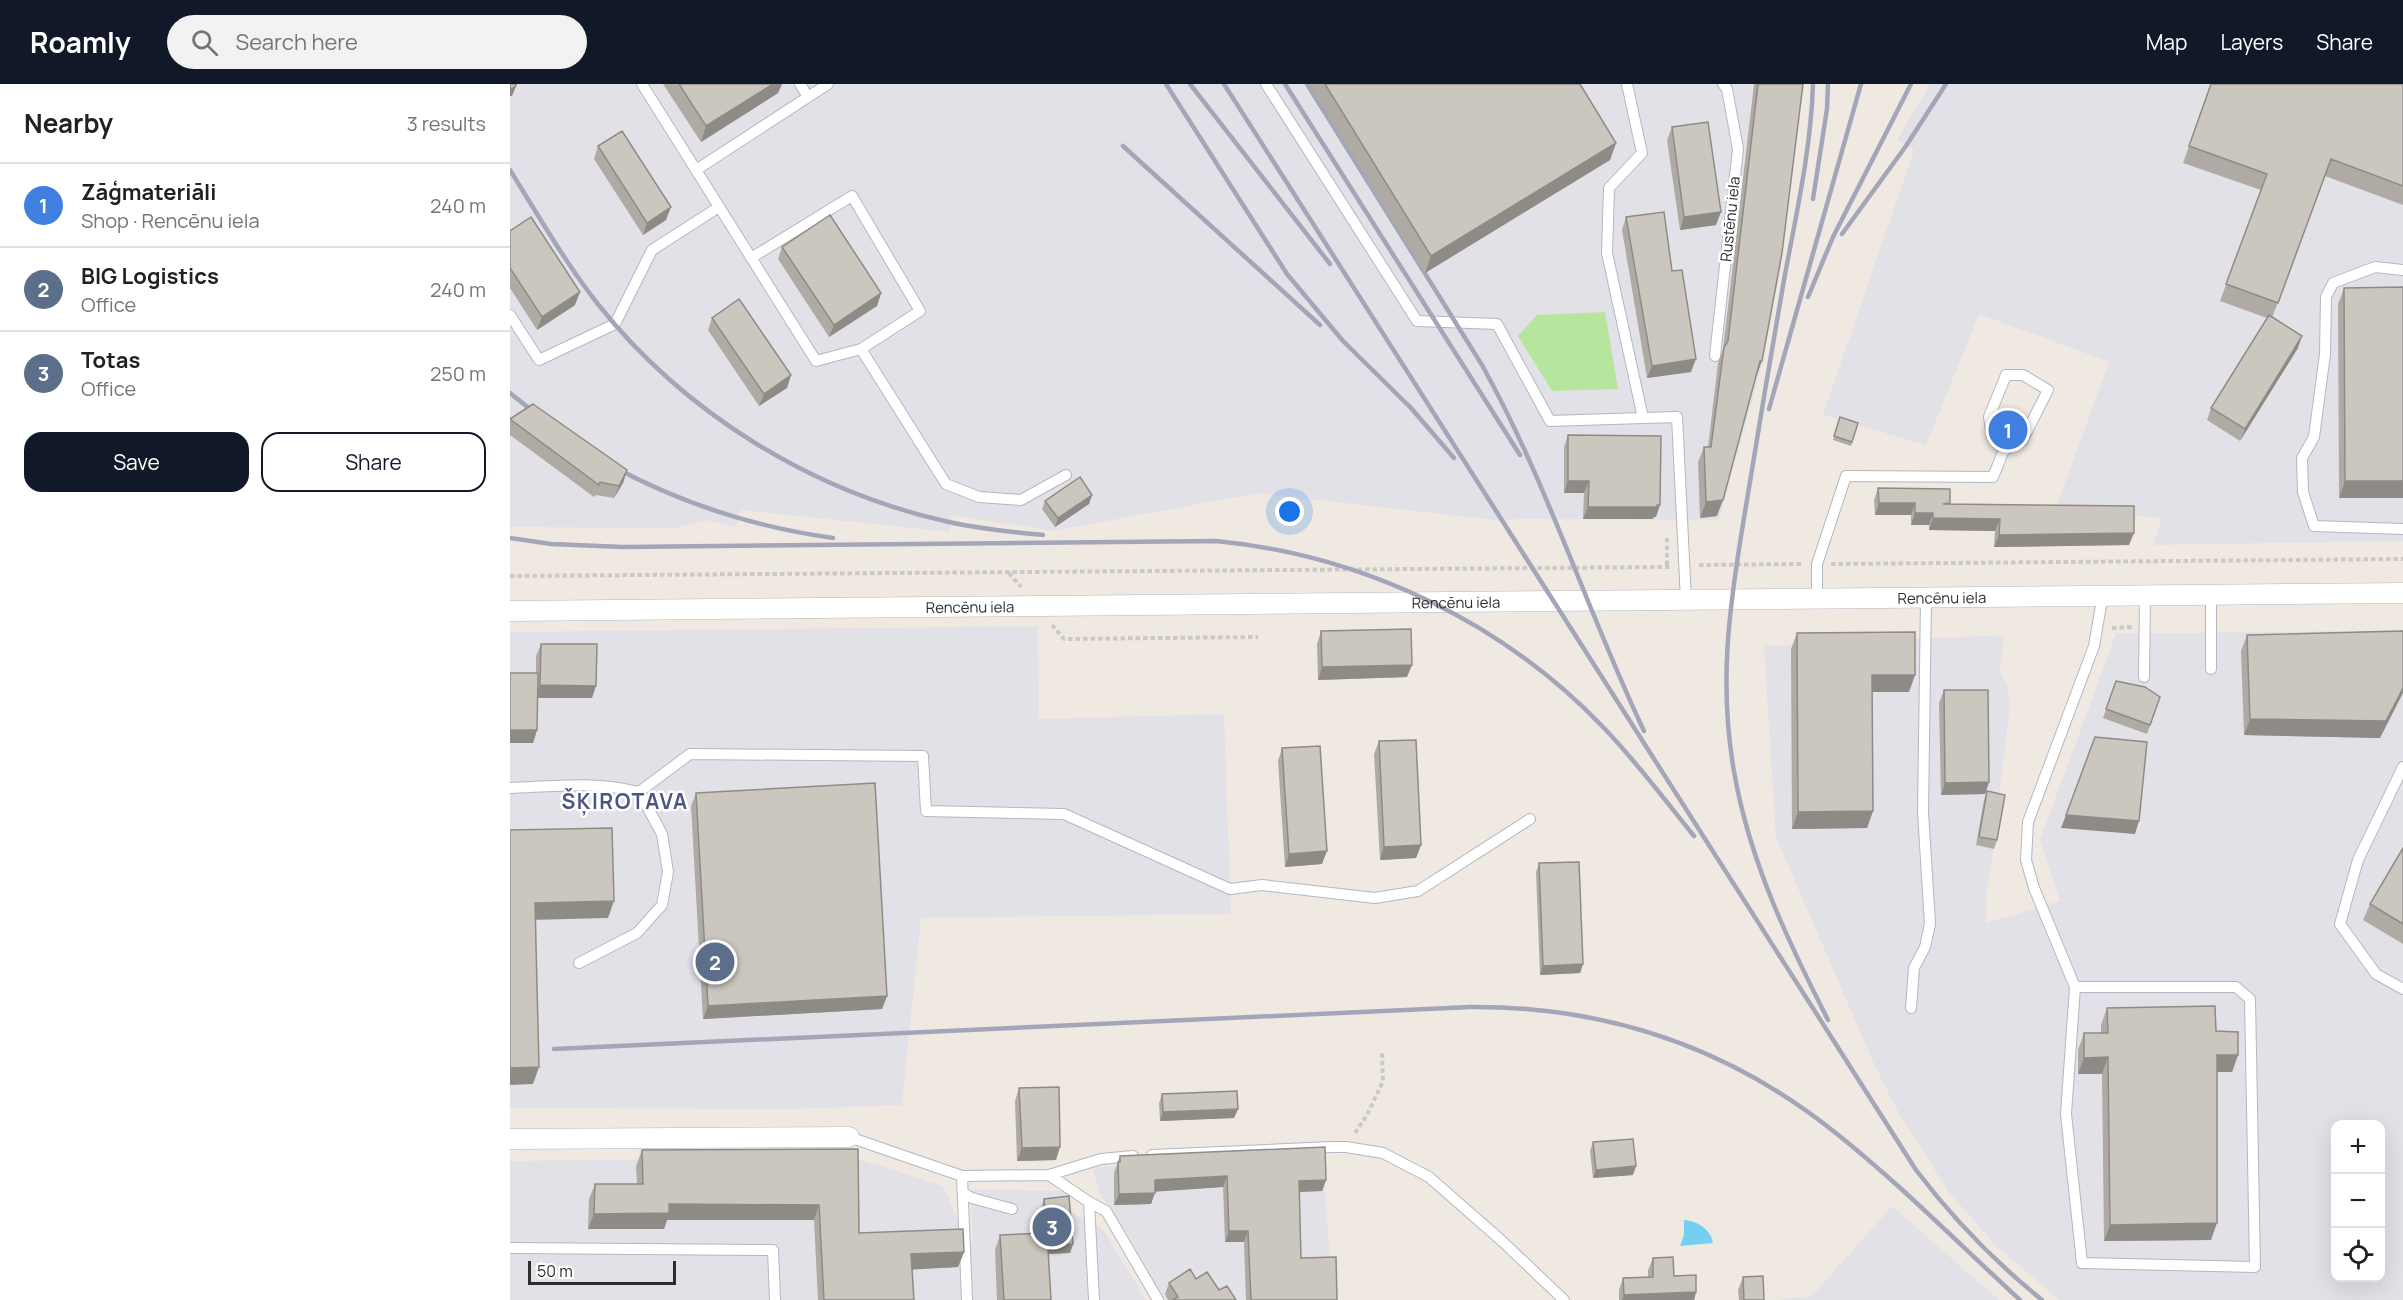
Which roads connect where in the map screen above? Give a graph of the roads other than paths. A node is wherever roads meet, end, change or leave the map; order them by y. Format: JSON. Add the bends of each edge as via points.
{"nodes":[{"id":1,"x":642,"y":84,"type":"edge"},
{"id":2,"x":800,"y":84,"type":"edge"},
{"id":3,"x":828,"y":84,"type":"edge"},
{"id":4,"x":1266,"y":84,"type":"edge"},
{"id":5,"x":1627,"y":84,"type":"edge"},
{"id":6,"x":1723,"y":84,"type":"edge"},
{"id":7,"x":808,"y":97,"type":"junction"},
{"id":8,"x":696,"y":170,"type":"junction"},
{"id":9,"x":719,"y":207,"type":"junction"},
{"id":10,"x":751,"y":258,"type":"junction"},
{"id":11,"x":2403,"y":270,"type":"edge"},
{"id":12,"x":510,"y":315,"type":"edge"},
{"id":13,"x":861,"y":349,"type":"junction"},
{"id":14,"x":1715,"y":356,"type":"dead end"},
{"id":15,"x":1643,"y":418,"type":"junction"},
{"id":16,"x":2004,"y":450,"type":"junction"},
{"id":17,"x":1066,"y":475,"type":"dead end"},
{"id":18,"x":2403,"y":529,"type":"edge"},
{"id":19,"x":2403,"y":593,"type":"edge"},
{"id":20,"x":2103,"y":594,"type":"junction"},
{"id":21,"x":2145,"y":594,"type":"junction"},
{"id":22,"x":2211,"y":594,"type":"junction"},
{"id":23,"x":1926,"y":598,"type":"junction"},
{"id":24,"x":1817,"y":599,"type":"junction"},
{"id":25,"x":1686,"y":600,"type":"junction"},
{"id":26,"x":510,"y":611,"type":"edge"},
{"id":27,"x":2211,"y":669,"type":"dead end"},
{"id":28,"x":2144,"y":677,"type":"dead end"},
{"id":29,"x":2403,"y":767,"type":"edge"},
{"id":30,"x":510,"y":788,"type":"edge"},
{"id":31,"x":639,"y":792,"type":"junction"},
{"id":32,"x":1530,"y":819,"type":"dead end"},
{"id":33,"x":579,"y":963,"type":"dead end"},
{"id":34,"x":2075,"y":987,"type":"junction"},
{"id":35,"x":2403,"y":989,"type":"edge"},
{"id":36,"x":1911,"y":1008,"type":"dead end"},
{"id":37,"x":849,"y":1137,"type":"joint"},
{"id":38,"x":510,"y":1139,"type":"edge"},
{"id":39,"x":1049,"y":1175,"type":"junction"},
{"id":40,"x":962,"y":1176,"type":"junction"},
{"id":41,"x":963,"y":1192,"type":"junction"},
{"id":42,"x":1089,"y":1202,"type":"junction"},
{"id":43,"x":1011,"y":1209,"type":"dead end"},
{"id":44,"x":510,"y":1248,"type":"edge"},
{"id":45,"x":775,"y":1300,"type":"edge"},
{"id":46,"x":967,"y":1300,"type":"edge"},
{"id":47,"x":1094,"y":1300,"type":"edge"},
{"id":48,"x":1158,"y":1300,"type":"edge"},
{"id":49,"x":1564,"y":1300,"type":"edge"}],
"edges":[{"from":1,"to":8,"type":"lane"},
{"from":2,"to":7,"type":"lane"},
{"from":3,"to":7,"type":"lane"},
{"from":4,"to":15,"type":"lane","via":[[1417,321],[1497,324],[1550,420]]},
{"from":5,"to":15,"type":"lane","via":[[1641,153],[1609,188],[1607,253]]},
{"from":6,"to":14,"type":"lane","name":"Rustēnu iela","via":[[1728,89],[1738,149]]},
{"from":7,"to":8,"type":"lane"},
{"from":8,"to":9,"type":"lane"},
{"from":9,"to":10,"type":"lane"},
{"from":9,"to":12,"type":"lane","via":[[652,250],[615,324],[539,360]]},
{"from":10,"to":13,"type":"lane","via":[[816,361]]},
{"from":10,"to":13,"type":"lane","via":[[852,196],[920,311]]},
{"from":11,"to":18,"type":"lane","via":[[2375,267],[2333,283],[2326,297],[2325,354],[2314,437],[2302,458],[2303,492],[2314,526]]},
{"from":13,"to":17,"type":"lane","via":[[946,484],[979,497],[1021,500]]},
{"from":15,"to":25,"type":"lane","via":[[1677,417]]},
{"from":16,"to":16,"type":"lane","via":[[2022,441],[2048,390],[2024,375],[2006,375],[1989,417],[1992,437]]},
{"from":16,"to":24,"type":"lane","via":[[1993,477],[1846,476],[1817,564]]},
{"from":19,"to":22,"type":"street","name":"Rencēnu iela"},
{"from":20,"to":21,"type":"street","name":"Rencēnu iela"},
{"from":20,"to":23,"type":"street","name":"Rencēnu iela"},
{"from":20,"to":34,"type":"lane","via":[[2094,646],[2028,822],[2026,860]]},
{"from":21,"to":22,"type":"street","name":"Rencēnu iela"},
{"from":21,"to":28,"type":"lane"},
{"from":22,"to":27,"type":"lane"},
{"from":23,"to":24,"type":"street","name":"Rencēnu iela"},
{"from":23,"to":36,"type":"lane","via":[[1923,812],[1930,924],[1925,947],[1914,968]]},
{"from":24,"to":25,"type":"street","name":"Rencēnu iela"},
{"from":25,"to":26,"type":"street","name":"Rencēnu iela"},
{"from":29,"to":35,"type":"lane","via":[[2358,860],[2340,924],[2376,974]]},
{"from":30,"to":31,"type":"lane","via":[[609,785]]},
{"from":31,"to":32,"type":"lane","via":[[690,754],[923,756],[926,811],[1064,814],[1230,890],[1262,885],[1375,898],[1418,891]]},
{"from":31,"to":33,"type":"lane","via":[[662,834],[668,872],[662,905],[637,933]]},
{"from":34,"to":34,"type":"lane","via":[[2236,987],[2250,999],[2255,1267],[2082,1263],[2066,1114]]},
{"from":37,"to":38,"type":"street"},
{"from":37,"to":40,"type":"lane"},
{"from":39,"to":40,"type":"lane"},
{"from":39,"to":42,"type":"lane"},
{"from":39,"to":49,"type":"lane","via":[[1118,1156],[1346,1147],[1383,1153],[1429,1177]]},
{"from":40,"to":41,"type":"lane"},
{"from":41,"to":43,"type":"lane"},
{"from":41,"to":46,"type":"lane"},
{"from":42,"to":47,"type":"lane"},
{"from":42,"to":48,"type":"lane","via":[[1106,1211]]},
{"from":44,"to":45,"type":"lane","via":[[773,1250]]}]}
